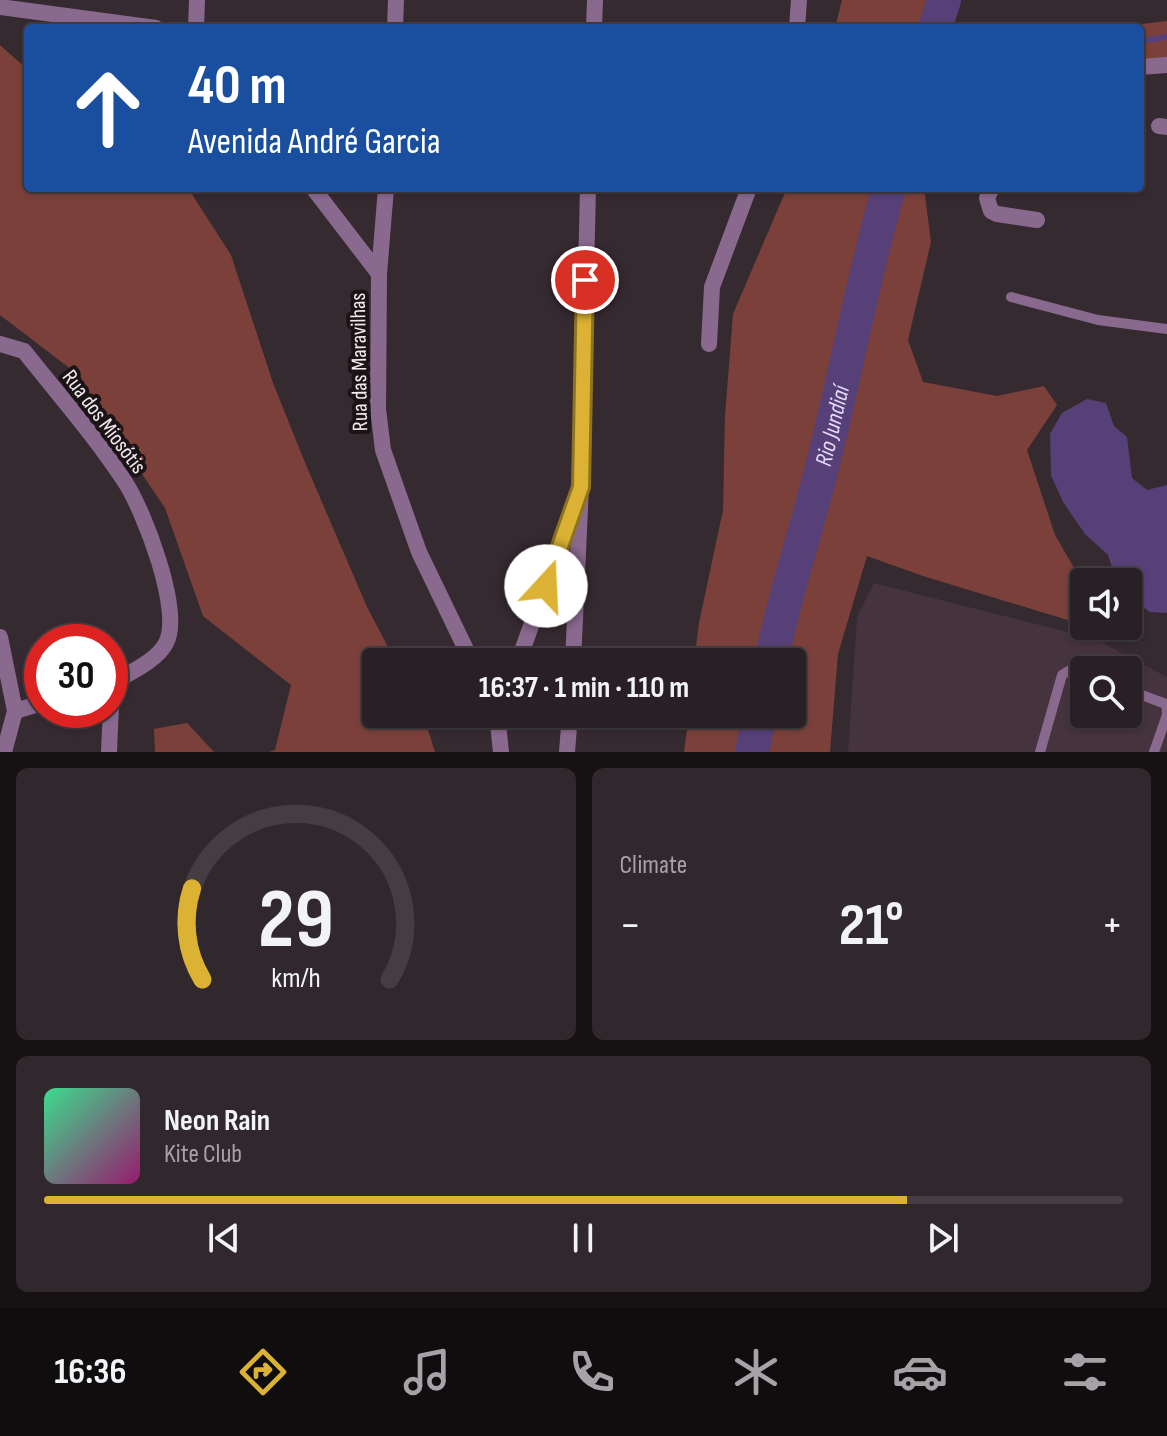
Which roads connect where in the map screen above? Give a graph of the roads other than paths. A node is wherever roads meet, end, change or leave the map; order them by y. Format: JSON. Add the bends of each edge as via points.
{"nodes":[{"id":1,"x":197,"y":0,"type":"edge"},
{"id":2,"x":396,"y":0,"type":"edge"},
{"id":3,"x":595,"y":0,"type":"edge"},
{"id":4,"x":799,"y":0,"type":"edge"},
{"id":5,"x":0,"y":7,"type":"edge"},
{"id":6,"x":126,"y":24,"type":"edge"},
{"id":7,"x":196,"y":24,"type":"edge"},
{"id":8,"x":395,"y":24,"type":"edge"},
{"id":9,"x":594,"y":24,"type":"edge"},
{"id":10,"x":797,"y":24,"type":"edge"},
{"id":11,"x":1167,"y":65,"type":"edge"},
{"id":12,"x":1144,"y":67,"type":"edge"},
{"id":13,"x":316,"y":192,"type":"edge"},
{"id":14,"x":386,"y":192,"type":"edge"},
{"id":15,"x":588,"y":192,"type":"edge"},
{"id":16,"x":747,"y":192,"type":"edge"},
{"id":17,"x":990,"y":192,"type":"edge"},
{"id":18,"x":1037,"y":220,"type":"dead end"},
{"id":19,"x":379,"y":274,"type":"junction"},
{"id":20,"x":1011,"y":297,"type":"dead end"},
{"id":21,"x":1167,"y":329,"type":"edge"},
{"id":22,"x":0,"y":344,"type":"edge"},
{"id":23,"x":709,"y":344,"type":"dead end"},
{"id":24,"x":581,"y":487,"type":"junction"},
{"id":25,"x":0,"y":637,"type":"edge"},
{"id":26,"x":465,"y":648,"type":"edge"},
{"id":27,"x":523,"y":648,"type":"edge"},
{"id":28,"x":574,"y":648,"type":"edge"},
{"id":29,"x":1070,"y":670,"type":"edge"},
{"id":30,"x":128,"y":674,"type":"edge"},
{"id":31,"x":1142,"y":695,"type":"edge"},
{"id":32,"x":24,"y":708,"type":"edge"},
{"id":33,"x":15,"y":711,"type":"junction"},
{"id":34,"x":1167,"y":713,"type":"edge"},
{"id":35,"x":110,"y":728,"type":"edge"},
{"id":36,"x":499,"y":728,"type":"edge"},
{"id":37,"x":569,"y":728,"type":"edge"},
{"id":38,"x":4,"y":752,"type":"edge"},
{"id":39,"x":109,"y":752,"type":"edge"},
{"id":40,"x":501,"y":752,"type":"edge"},
{"id":41,"x":567,"y":752,"type":"edge"},
{"id":42,"x":1040,"y":752,"type":"edge"},
{"id":43,"x":1154,"y":752,"type":"edge"}],
"edges":[{"from":1,"to":7,"type":"street"},
{"from":2,"to":8,"type":"street"},
{"from":3,"to":9,"type":"street"},
{"from":4,"to":10,"type":"street"},
{"from":5,"to":6,"type":"street"},
{"from":11,"to":12,"type":"street"},
{"from":13,"to":19,"type":"street"},
{"from":14,"to":19,"type":"street","name":"Rua das Maravilhas"},
{"from":15,"to":24,"type":"street"},
{"from":16,"to":23,"type":"street","via":[[712,287]]},
{"from":17,"to":18,"type":"street","via":[[991,211]]},
{"from":19,"to":26,"type":"street","name":"Rua das Maravilhas","via":[[378,409],[383,450],[419,552]]},
{"from":20,"to":21,"type":"lane","via":[[1098,320]]},
{"from":22,"to":30,"type":"street","name":"Rua dos Miosótis","via":[[24,351],[81,422],[127,484],[152,543],[170,599],[172,629],[165,647]]},
{"from":24,"to":27,"type":"street"},
{"from":24,"to":28,"type":"street"},
{"from":25,"to":33,"type":"street"},
{"from":29,"to":42,"type":"lane","via":[[1062,675]]},
{"from":31,"to":34,"type":"lane","via":[[1166,704]]},
{"from":32,"to":33,"type":"street"},
{"from":33,"to":38,"type":"street"},
{"from":34,"to":43,"type":"lane"},
{"from":35,"to":39,"type":"street","name":"Rua dos Miosótis"},
{"from":36,"to":40,"type":"street"},
{"from":37,"to":41,"type":"street"}]}
